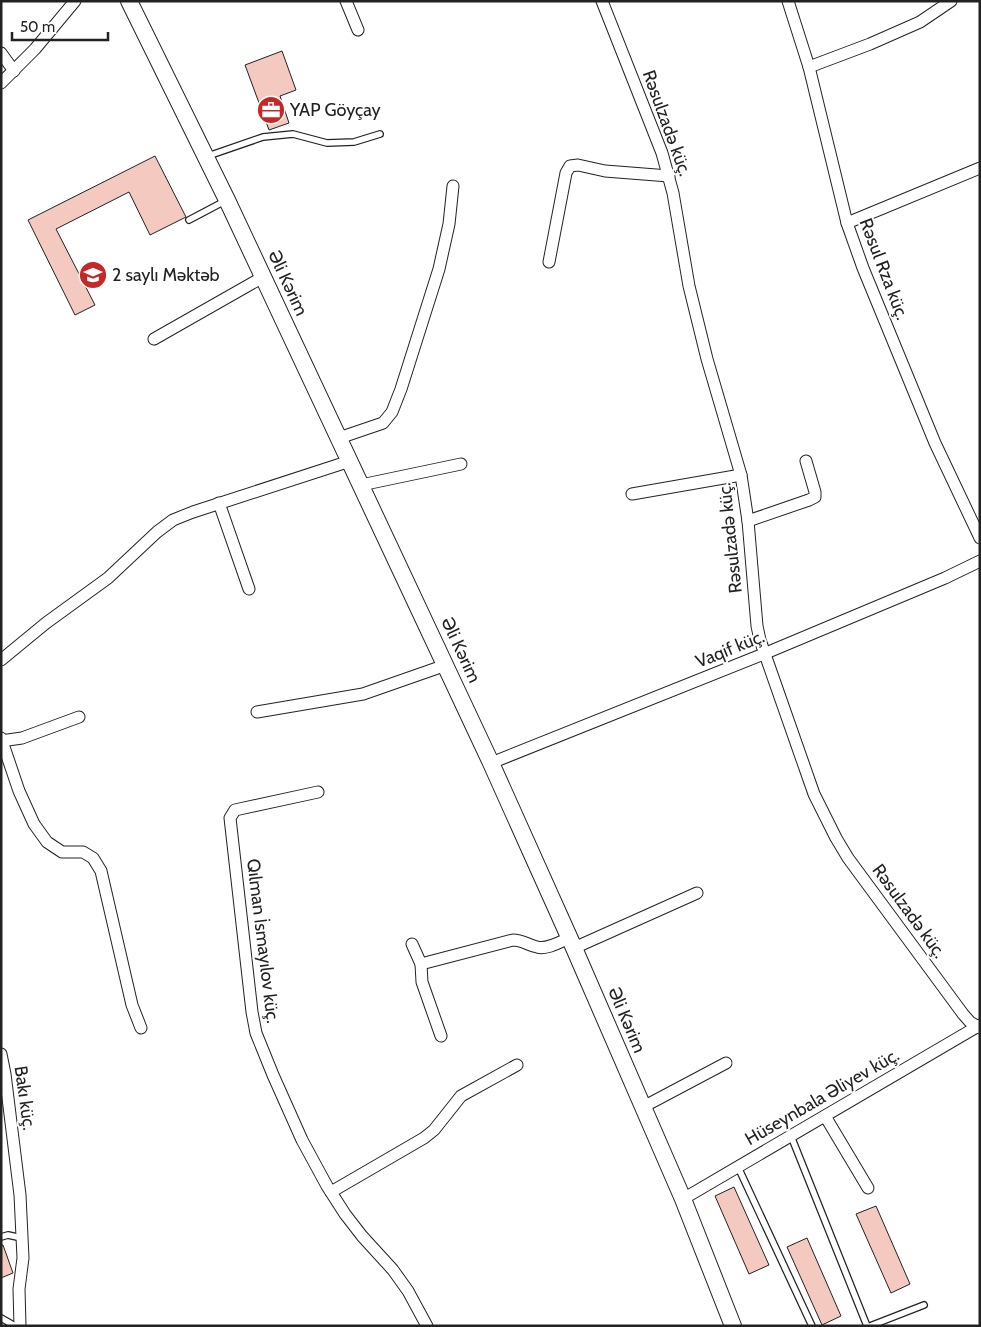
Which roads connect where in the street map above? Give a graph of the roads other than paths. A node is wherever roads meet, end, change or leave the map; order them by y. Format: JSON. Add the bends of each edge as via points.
{"nodes":[{"id":1,"x":75,"y":1,"type":"edge"},
{"id":2,"x":129,"y":1,"type":"edge"},
{"id":3,"x":346,"y":1,"type":"edge"},
{"id":4,"x":602,"y":1,"type":"edge"},
{"id":5,"x":788,"y":1,"type":"edge"},
{"id":6,"x":951,"y":1,"type":"edge"},
{"id":7,"x":358,"y":30,"type":"dead end"},
{"id":8,"x":1,"y":53,"type":"edge"},
{"id":9,"x":809,"y":68,"type":"junction"},
{"id":10,"x":14,"y":71,"type":"junction"},
{"id":11,"x":1,"y":83,"type":"edge"},
{"id":12,"x":380,"y":134,"type":"dead end"},
{"id":13,"x":206,"y":156,"type":"junction"},
{"id":14,"x":980,"y":168,"type":"edge"},
{"id":15,"x":669,"y":176,"type":"junction"},
{"id":16,"x":452,"y":186,"type":"dead end"},
{"id":17,"x":227,"y":200,"type":"junction"},
{"id":18,"x":189,"y":220,"type":"dead end"},
{"id":19,"x":847,"y":223,"type":"junction"},
{"id":20,"x":549,"y":262,"type":"dead end"},
{"id":21,"x":263,"y":277,"type":"junction"},
{"id":22,"x":154,"y":340,"type":"dead end"},
{"id":23,"x":340,"y":438,"type":"junction"},
{"id":24,"x":350,"y":461,"type":"junction"},
{"id":25,"x":806,"y":461,"type":"dead end"},
{"id":26,"x":461,"y":464,"type":"dead end"},
{"id":27,"x":741,"y":475,"type":"junction"},
{"id":28,"x":361,"y":485,"type":"junction"},
{"id":29,"x":632,"y":494,"type":"dead end"},
{"id":30,"x":219,"y":503,"type":"junction"},
{"id":31,"x":748,"y":521,"type":"junction"},
{"id":32,"x":980,"y":538,"type":"edge"},
{"id":33,"x":980,"y":561,"type":"edge"},
{"id":34,"x":249,"y":589,"type":"dead end"},
{"id":35,"x":766,"y":653,"type":"junction"},
{"id":36,"x":1,"y":660,"type":"edge"},
{"id":37,"x":446,"y":665,"type":"junction"},
{"id":38,"x":257,"y":712,"type":"dead end"},
{"id":39,"x":79,"y":717,"type":"dead end"},
{"id":40,"x":2,"y":740,"type":"edge"},
{"id":41,"x":491,"y":763,"type":"junction"},
{"id":42,"x":318,"y":792,"type":"dead end"},
{"id":43,"x":698,"y":893,"type":"dead end"},
{"id":44,"x":571,"y":943,"type":"junction"},
{"id":45,"x":412,"y":944,"type":"dead end"},
{"id":46,"x":421,"y":964,"type":"junction"},
{"id":47,"x":979,"y":1026,"type":"edge"},
{"id":48,"x":141,"y":1028,"type":"dead end"},
{"id":49,"x":441,"y":1036,"type":"dead end"},
{"id":50,"x":1,"y":1054,"type":"edge"},
{"id":51,"x":726,"y":1063,"type":"dead end"},
{"id":52,"x":517,"y":1065,"type":"dead end"},
{"id":53,"x":642,"y":1107,"type":"junction"},
{"id":54,"x":825,"y":1116,"type":"junction"},
{"id":55,"x":790,"y":1136,"type":"junction"},
{"id":56,"x":738,"y":1167,"type":"junction"},
{"id":57,"x":868,"y":1188,"type":"dead end"},
{"id":58,"x":331,"y":1192,"type":"junction"},
{"id":59,"x":683,"y":1199,"type":"junction"},
{"id":60,"x":1,"y":1237,"type":"edge"},
{"id":61,"x":22,"y":1238,"type":"junction"},
{"id":62,"x":924,"y":1305,"type":"dead end"},
{"id":63,"x":1,"y":1318,"type":"edge"},
{"id":64,"x":15,"y":1326,"type":"edge"},
{"id":65,"x":20,"y":1326,"type":"edge"},
{"id":66,"x":427,"y":1326,"type":"edge"},
{"id":67,"x":733,"y":1326,"type":"edge"},
{"id":68,"x":812,"y":1326,"type":"edge"},
{"id":69,"x":869,"y":1326,"type":"edge"}],
"edges":[{"from":1,"to":10,"type":"street"},
{"from":2,"to":13,"type":"main road","name":"Əli Kərim"},
{"from":3,"to":7,"type":"street"},
{"from":4,"to":15,"type":"street","name":"Rəsulzadə küç."},
{"from":5,"to":9,"type":"street","name":"Rəsul Rza küç."},
{"from":6,"to":9,"type":"street","via":[[920,22]]},
{"from":8,"to":10,"type":"street"},
{"from":9,"to":19,"type":"street","name":"Rəsul Rza küç."},
{"from":10,"to":11,"type":"street"},
{"from":12,"to":13,"type":"lane","via":[[354,142],[327,142],[293,134],[263,137]]},
{"from":13,"to":17,"type":"main road","name":"Əli Kərim"},
{"from":14,"to":19,"type":"street"},
{"from":15,"to":20,"type":"street","via":[[570,166]]},
{"from":15,"to":27,"type":"street","name":"Rəsulzadə küç.","via":[[706,359]]},
{"from":16,"to":23,"type":"street","via":[[449,224],[439,269],[392,412],[383,423]]},
{"from":17,"to":18,"type":"lane"},
{"from":17,"to":21,"type":"main road","name":"Əli Kərim"},
{"from":19,"to":32,"type":"street","name":"Rəsul Rza küç.","via":[[935,443]]},
{"from":21,"to":22,"type":"street"},
{"from":21,"to":23,"type":"main road","name":"Əli Kərim"},
{"from":23,"to":24,"type":"main road","name":"Əli Kərim"},
{"from":24,"to":28,"type":"main road","name":"Əli Kərim"},
{"from":24,"to":30,"type":"street"},
{"from":25,"to":31,"type":"street","via":[[815,496]]},
{"from":26,"to":28,"type":"street"},
{"from":27,"to":29,"type":"street"},
{"from":27,"to":31,"type":"street","name":"Rəsulzadə küç."},
{"from":28,"to":37,"type":"main road","name":"Əli Kərim"},
{"from":30,"to":34,"type":"street"},
{"from":30,"to":36,"type":"street","via":[[174,520],[157,532],[108,578]]},
{"from":31,"to":35,"type":"street","name":"Rəsulzadə küç.","via":[[757,626]]},
{"from":33,"to":35,"type":"street","name":"Vaqif küç."},
{"from":35,"to":41,"type":"street","name":"Vaqif küç."},
{"from":35,"to":47,"type":"street","name":"Rəsulzadə küç.","via":[[814,794],[836,838],[963,1014]]},
{"from":37,"to":38,"type":"street","via":[[363,694]]},
{"from":37,"to":41,"type":"main road","name":"Əli Kərim"},
{"from":39,"to":40,"type":"street","via":[[22,738]]},
{"from":40,"to":48,"type":"street","via":[[19,791],[34,824],[47,842],[62,852],[83,852],[93,858],[101,871],[132,1005]]},
{"from":41,"to":44,"type":"main road","name":"Əli Kərim"},
{"from":42,"to":58,"type":"street","name":"Qılman İsmayılov küç.","via":[[235,810],[230,818],[256,1033],[302,1140]]},
{"from":43,"to":44,"type":"street"},
{"from":44,"to":46,"type":"street","via":[[539,948],[513,940]]},
{"from":44,"to":53,"type":"main road","name":"Əli Kərim"},
{"from":45,"to":46,"type":"street"},
{"from":46,"to":49,"type":"street","via":[[422,982]]},
{"from":47,"to":54,"type":"street","name":"Hüseynbala Əliyev küç."},
{"from":50,"to":61,"type":"street","name":"Bakı küç.","via":[[20,1194]]},
{"from":51,"to":53,"type":"street"},
{"from":52,"to":58,"type":"street","via":[[461,1096],[424,1138]]},
{"from":53,"to":59,"type":"main road","name":"Əli Kərim"},
{"from":54,"to":55,"type":"street","name":"Hüseynbala Əliyev küç."},
{"from":54,"to":57,"type":"street"},
{"from":55,"to":56,"type":"street","name":"Hüseynbala Əliyev küç."},
{"from":55,"to":69,"type":"lane"},
{"from":56,"to":59,"type":"street","name":"Hüseynbala Əliyev küç."},
{"from":56,"to":68,"type":"lane"},
{"from":58,"to":66,"type":"street","name":"Qılman İsmayılov küç.","via":[[362,1236],[394,1270]]},
{"from":59,"to":67,"type":"main road","name":"Əli Kərim"},
{"from":60,"to":61,"type":"lane"},
{"from":61,"to":65,"type":"street","name":"Bakı küç."},
{"from":62,"to":69,"type":"lane"},
{"from":63,"to":64,"type":"lane"}]}
